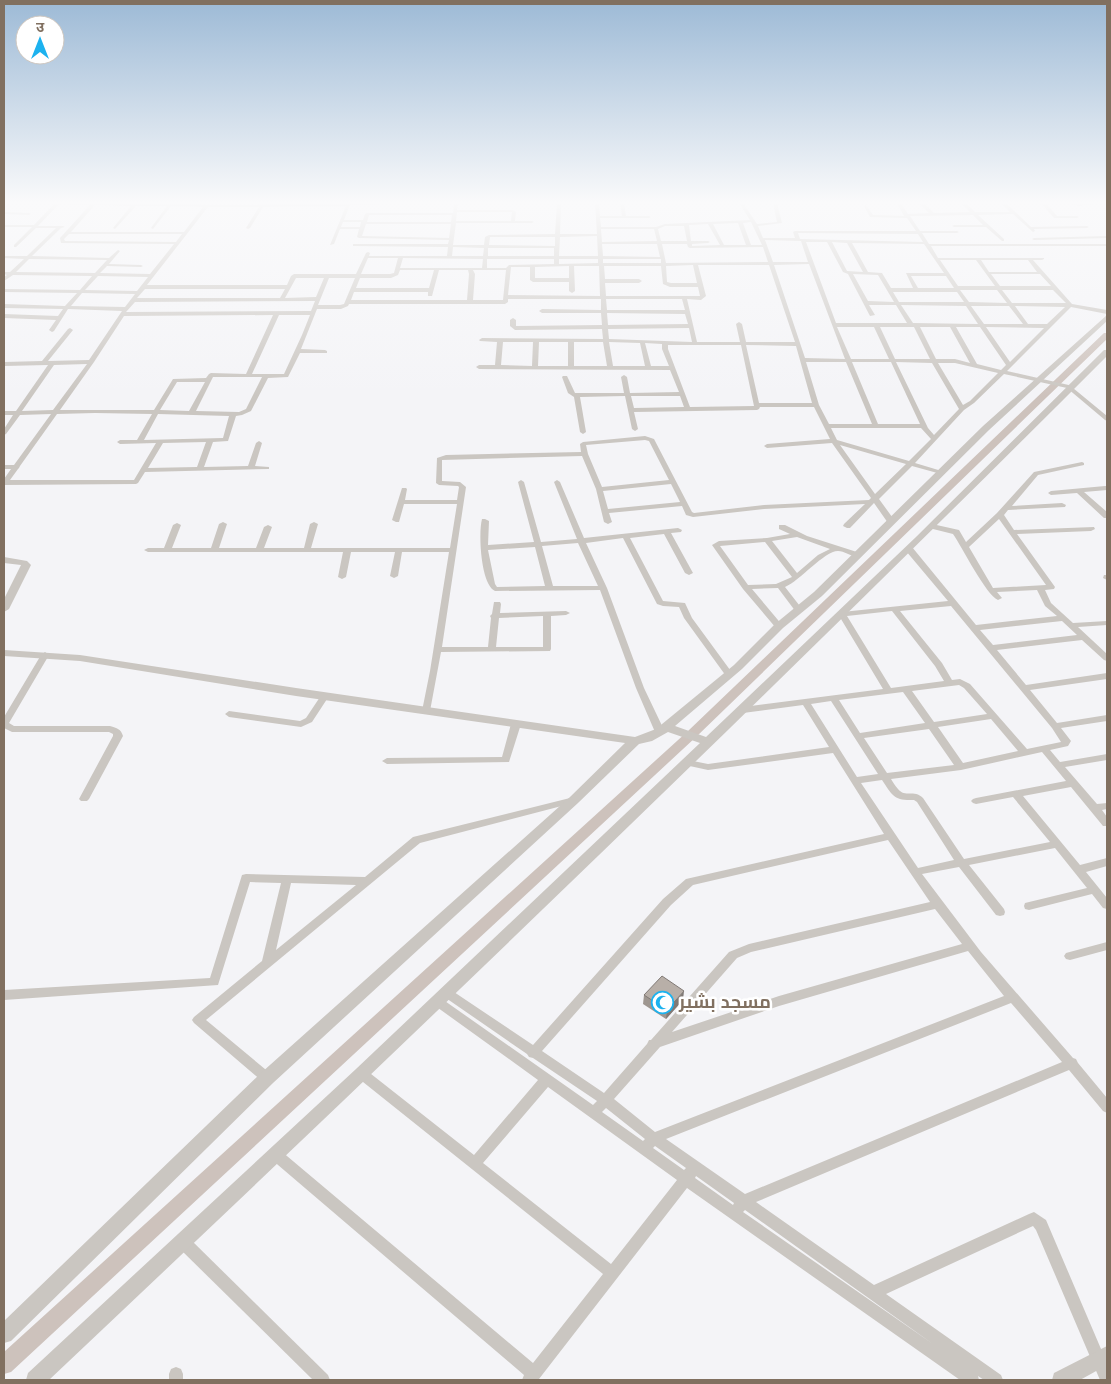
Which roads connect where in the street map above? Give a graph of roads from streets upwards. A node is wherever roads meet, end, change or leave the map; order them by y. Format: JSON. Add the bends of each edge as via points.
{"nodes":[{"id":1,"x":16,"y":268,"type":"edge"},
{"id":2,"x":104,"y":268,"type":"edge"},
{"id":3,"x":159,"y":268,"type":"edge"},
{"id":4,"x":363,"y":268,"type":"edge"},
{"id":5,"x":532,"y":268,"type":"edge"},
{"id":6,"x":571,"y":268,"type":"edge"},
{"id":7,"x":602,"y":268,"type":"edge"},
{"id":8,"x":664,"y":268,"type":"edge"},
{"id":9,"x":696,"y":268,"type":"edge"},
{"id":10,"x":771,"y":268,"type":"edge"},
{"id":11,"x":813,"y":268,"type":"edge"},
{"id":12,"x":842,"y":268,"type":"edge"},
{"id":13,"x":864,"y":268,"type":"edge"},
{"id":14,"x":943,"y":268,"type":"edge"},
{"id":15,"x":984,"y":268,"type":"edge"},
{"id":16,"x":1037,"y":268,"type":"edge"},
{"id":17,"x":397,"y":269,"type":"joint"},
{"id":18,"x":437,"y":269,"type":"junction"},
{"id":19,"x":470,"y":269,"type":"junction"},
{"id":20,"x":484,"y":269,"type":"joint"},
{"id":21,"x":508,"y":270,"type":"joint"},
{"id":22,"x":866,"y":272,"type":"junction"},
{"id":23,"x":4,"y":273,"type":"edge"},
{"id":24,"x":11,"y":273,"type":"junction"},
{"id":25,"x":850,"y":273,"type":"junction"},
{"id":26,"x":988,"y":273,"type":"junction"},
{"id":27,"x":1042,"y":273,"type":"junction"},
{"id":28,"x":97,"y":275,"type":"junction"},
{"id":29,"x":327,"y":275,"type":"junction"},
{"id":30,"x":948,"y":275,"type":"junction"},
{"id":31,"x":152,"y":276,"type":"junction"},
{"id":32,"x":360,"y":276,"type":"junction"},
{"id":33,"x":4,"y":280,"type":"edge"},
{"id":34,"x":544,"y":280,"type":"junction"},
{"id":35,"x":572,"y":280,"type":"junction"},
{"id":36,"x":603,"y":281,"type":"junction"},
{"id":37,"x":639,"y":281,"type":"dead end"},
{"id":38,"x":699,"y":285,"type":"junction"},
{"id":39,"x":143,"y":287,"type":"junction"},
{"id":40,"x":180,"y":287,"type":"junction"},
{"id":41,"x":288,"y":287,"type":"junction"},
{"id":42,"x":999,"y":288,"type":"junction"},
{"id":43,"x":1056,"y":288,"type":"junction"},
{"id":44,"x":958,"y":289,"type":"junction"},
{"id":45,"x":4,"y":290,"type":"edge"},
{"id":46,"x":352,"y":290,"type":"junction"},
{"id":47,"x":432,"y":290,"type":"junction"},
{"id":48,"x":544,"y":290,"type":"dead end"},
{"id":49,"x":889,"y":290,"type":"junction"},
{"id":50,"x":916,"y":290,"type":"junction"},
{"id":51,"x":82,"y":291,"type":"junction"},
{"id":52,"x":572,"y":291,"type":"dead end"},
{"id":53,"x":138,"y":293,"type":"junction"},
{"id":54,"x":506,"y":297,"type":"junction"},
{"id":55,"x":604,"y":297,"type":"junction"},
{"id":56,"x":543,"y":298,"type":"junction"},
{"id":57,"x":684,"y":298,"type":"junction"},
{"id":58,"x":282,"y":299,"type":"junction"},
{"id":59,"x":318,"y":299,"type":"junction"},
{"id":60,"x":132,"y":300,"type":"junction"},
{"id":61,"x":193,"y":300,"type":"junction"},
{"id":62,"x":348,"y":302,"type":"junction"},
{"id":63,"x":427,"y":302,"type":"junction"},
{"id":64,"x":470,"y":302,"type":"junction"},
{"id":65,"x":865,"y":303,"type":"junction"},
{"id":66,"x":897,"y":304,"type":"junction"},
{"id":67,"x":968,"y":304,"type":"junction"},
{"id":68,"x":1012,"y":304,"type":"junction"},
{"id":69,"x":1070,"y":305,"type":"junction"},
{"id":70,"x":4,"y":306,"type":"edge"},
{"id":71,"x":67,"y":307,"type":"junction"},
{"id":72,"x":314,"y":310,"type":"junction"},
{"id":73,"x":542,"y":311,"type":"junction"},
{"id":74,"x":606,"y":311,"type":"junction"},
{"id":75,"x":124,"y":312,"type":"junction"},
{"id":76,"x":687,"y":312,"type":"junction"},
{"id":77,"x":1107,"y":312,"type":"edge"},
{"id":78,"x":277,"y":313,"type":"junction"},
{"id":79,"x":872,"y":315,"type":"dead end"},
{"id":80,"x":4,"y":316,"type":"edge"},
{"id":81,"x":1107,"y":317,"type":"edge"},
{"id":82,"x":60,"y":318,"type":"junction"},
{"id":83,"x":513,"y":320,"type":"dead end"},
{"id":84,"x":739,"y":324,"type":"dead end"},
{"id":85,"x":834,"y":325,"type":"junction"},
{"id":86,"x":876,"y":325,"type":"junction"},
{"id":87,"x":914,"y":325,"type":"junction"},
{"id":88,"x":952,"y":325,"type":"junction"},
{"id":89,"x":982,"y":325,"type":"junction"},
{"id":90,"x":1026,"y":325,"type":"junction"},
{"id":91,"x":690,"y":326,"type":"junction"},
{"id":92,"x":1048,"y":326,"type":"junction"},
{"id":93,"x":542,"y":327,"type":"junction"},
{"id":94,"x":606,"y":327,"type":"junction"},
{"id":95,"x":52,"y":330,"type":"dead end"},
{"id":96,"x":70,"y":330,"type":"dead end"},
{"id":97,"x":482,"y":340,"type":"dead end"},
{"id":98,"x":500,"y":340,"type":"junction"},
{"id":99,"x":539,"y":341,"type":"junction"},
{"id":100,"x":571,"y":341,"type":"junction"},
{"id":101,"x":606,"y":341,"type":"junction"},
{"id":102,"x":642,"y":341,"type":"junction"},
{"id":103,"x":665,"y":343,"type":"junction"},
{"id":104,"x":694,"y":343,"type":"junction"},
{"id":105,"x":743,"y":343,"type":"junction"},
{"id":106,"x":798,"y":344,"type":"junction"},
{"id":107,"x":298,"y":352,"type":"junction"},
{"id":108,"x":325,"y":352,"type":"dead end"},
{"id":109,"x":1107,"y":352,"type":"edge"},
{"id":110,"x":803,"y":360,"type":"junction"},
{"id":111,"x":849,"y":360,"type":"junction"},
{"id":112,"x":893,"y":360,"type":"junction"},
{"id":113,"x":934,"y":360,"type":"junction"},
{"id":114,"x":91,"y":362,"type":"junction"},
{"id":115,"x":44,"y":363,"type":"junction"},
{"id":116,"x":52,"y":363,"type":"junction"},
{"id":117,"x":4,"y":364,"type":"edge"},
{"id":118,"x":974,"y":364,"type":"junction"},
{"id":119,"x":1009,"y":365,"type":"junction"},
{"id":120,"x":479,"y":367,"type":"dead end"},
{"id":121,"x":498,"y":367,"type":"junction"},
{"id":122,"x":535,"y":367,"type":"junction"},
{"id":123,"x":572,"y":367,"type":"junction"},
{"id":124,"x":610,"y":367,"type":"junction"},
{"id":125,"x":648,"y":367,"type":"junction"},
{"id":126,"x":671,"y":368,"type":"junction"},
{"id":127,"x":1004,"y":370,"type":"junction"},
{"id":128,"x":248,"y":376,"type":"junction"},
{"id":129,"x":265,"y":377,"type":"junction"},
{"id":130,"x":565,"y":377,"type":"dead end"},
{"id":131,"x":624,"y":377,"type":"dead end"},
{"id":132,"x":1039,"y":379,"type":"junction"},
{"id":133,"x":209,"y":380,"type":"junction"},
{"id":134,"x":1068,"y":387,"type":"junction"},
{"id":135,"x":682,"y":394,"type":"junction"},
{"id":136,"x":628,"y":395,"type":"junction"},
{"id":137,"x":577,"y":396,"type":"junction"},
{"id":138,"x":757,"y":405,"type":"junction"},
{"id":139,"x":816,"y":406,"type":"junction"},
{"id":140,"x":688,"y":409,"type":"junction"},
{"id":141,"x":962,"y":409,"type":"junction"},
{"id":142,"x":631,"y":410,"type":"junction"},
{"id":143,"x":4,"y":413,"type":"edge"},
{"id":144,"x":18,"y":413,"type":"junction"},
{"id":145,"x":55,"y":413,"type":"junction"},
{"id":146,"x":154,"y":414,"type":"junction"},
{"id":147,"x":191,"y":414,"type":"junction"},
{"id":148,"x":233,"y":414,"type":"junction"},
{"id":149,"x":1104,"y":414,"type":"edge"},
{"id":150,"x":1107,"y":419,"type":"edge"},
{"id":151,"x":827,"y":426,"type":"junction"},
{"id":152,"x":876,"y":426,"type":"junction"},
{"id":153,"x":923,"y":426,"type":"junction"},
{"id":154,"x":635,"y":429,"type":"dead end"},
{"id":155,"x":583,"y":432,"type":"dead end"},
{"id":156,"x":4,"y":433,"type":"edge"},
{"id":157,"x":934,"y":439,"type":"junction"},
{"id":158,"x":210,"y":441,"type":"junction"},
{"id":159,"x":834,"y":441,"type":"junction"},
{"id":160,"x":120,"y":442,"type":"dead end"},
{"id":161,"x":139,"y":442,"type":"junction"},
{"id":162,"x":160,"y":442,"type":"junction"},
{"id":163,"x":259,"y":443,"type":"dead end"},
{"id":164,"x":767,"y":446,"type":"dead end"},
{"id":165,"x":585,"y":454,"type":"junction"},
{"id":166,"x":910,"y":463,"type":"junction"},
{"id":167,"x":1082,"y":464,"type":"dead end"},
{"id":168,"x":4,"y":467,"type":"edge"},
{"id":169,"x":17,"y":467,"type":"junction"},
{"id":170,"x":251,"y":468,"type":"junction"},
{"id":171,"x":267,"y":468,"type":"dead end"},
{"id":172,"x":200,"y":469,"type":"junction"},
{"id":173,"x":143,"y":470,"type":"junction"},
{"id":174,"x":942,"y":473,"type":"junction"},
{"id":175,"x":521,"y":482,"type":"dead end"},
{"id":176,"x":557,"y":482,"type":"dead end"},
{"id":177,"x":674,"y":482,"type":"junction"},
{"id":178,"x":4,"y":483,"type":"edge"},
{"id":179,"x":599,"y":488,"type":"junction"},
{"id":180,"x":1105,"y":488,"type":"dead end"},
{"id":181,"x":404,"y":489,"type":"dead end"},
{"id":182,"x":1079,"y":490,"type":"junction"},
{"id":183,"x":1051,"y":493,"type":"dead end"},
{"id":184,"x":873,"y":500,"type":"junction"},
{"id":185,"x":400,"y":502,"type":"junction"},
{"id":186,"x":460,"y":502,"type":"junction"},
{"id":187,"x":684,"y":504,"type":"junction"},
{"id":188,"x":1062,"y":505,"type":"dead end"},
{"id":189,"x":1006,"y":508,"type":"junction"},
{"id":190,"x":604,"y":511,"type":"junction"},
{"id":191,"x":1000,"y":514,"type":"junction"},
{"id":192,"x":1107,"y":516,"type":"edge"},
{"id":193,"x":396,"y":520,"type":"dead end"},
{"id":194,"x":485,"y":521,"type":"dead end"},
{"id":195,"x":891,"y":521,"type":"junction"},
{"id":196,"x":608,"y":522,"type":"dead end"},
{"id":197,"x":222,"y":524,"type":"dead end"},
{"id":198,"x":314,"y":524,"type":"dead end"},
{"id":199,"x":177,"y":525,"type":"dead end"},
{"id":200,"x":846,"y":526,"type":"dead end"},
{"id":201,"x":932,"y":526,"type":"junction"},
{"id":202,"x":268,"y":527,"type":"dead end"},
{"id":203,"x":782,"y":527,"type":"dead end"},
{"id":204,"x":1091,"y":528,"type":"dead end"},
{"id":205,"x":678,"y":530,"type":"dead end"},
{"id":206,"x":667,"y":532,"type":"junction"},
{"id":207,"x":1012,"y":532,"type":"junction"},
{"id":208,"x":798,"y":535,"type":"junction"},
{"id":209,"x":625,"y":536,"type":"junction"},
{"id":210,"x":767,"y":540,"type":"junction"},
{"id":211,"x":581,"y":541,"type":"junction"},
{"id":212,"x":538,"y":544,"type":"junction"},
{"id":213,"x":965,"y":547,"type":"junction"},
{"id":214,"x":484,"y":548,"type":"junction"},
{"id":215,"x":836,"y":549,"type":"junction"},
{"id":216,"x":909,"y":549,"type":"junction"},
{"id":217,"x":148,"y":550,"type":"dead end"},
{"id":218,"x":167,"y":550,"type":"junction"},
{"id":219,"x":214,"y":550,"type":"junction"},
{"id":220,"x":307,"y":550,"type":"junction"},
{"id":221,"x":399,"y":550,"type":"junction"},
{"id":222,"x":452,"y":550,"type":"junction"},
{"id":223,"x":259,"y":551,"type":"junction"},
{"id":224,"x":347,"y":551,"type":"junction"},
{"id":225,"x":857,"y":555,"type":"junction"},
{"id":226,"x":4,"y":560,"type":"edge"},
{"id":227,"x":689,"y":573,"type":"dead end"},
{"id":228,"x":394,"y":576,"type":"dead end"},
{"id":229,"x":795,"y":576,"type":"junction"},
{"id":230,"x":342,"y":577,"type":"dead end"},
{"id":231,"x":780,"y":586,"type":"junction"},
{"id":232,"x":746,"y":587,"type":"junction"},
{"id":233,"x":603,"y":588,"type":"junction"},
{"id":234,"x":1040,"y":588,"type":"junction"},
{"id":235,"x":550,"y":589,"type":"junction"},
{"id":236,"x":991,"y":590,"type":"junction"},
{"id":237,"x":998,"y":598,"type":"dead end"},
{"id":238,"x":954,"y":603,"type":"junction"},
{"id":239,"x":497,"y":604,"type":"dead end"},
{"id":240,"x":4,"y":609,"type":"edge"},
{"id":241,"x":894,"y":609,"type":"junction"},
{"id":242,"x":799,"y":610,"type":"junction"},
{"id":243,"x":566,"y":613,"type":"dead end"},
{"id":244,"x":547,"y":614,"type":"junction"},
{"id":245,"x":842,"y":614,"type":"junction"},
{"id":246,"x":494,"y":616,"type":"junction"},
{"id":247,"x":1064,"y":618,"type":"junction"},
{"id":248,"x":1107,"y":623,"type":"edge"},
{"id":249,"x":779,"y":626,"type":"junction"},
{"id":250,"x":1073,"y":626,"type":"junction"},
{"id":251,"x":974,"y":628,"type":"junction"},
{"id":252,"x":1085,"y":637,"type":"junction"},
{"id":253,"x":991,"y":648,"type":"junction"},
{"id":254,"x":492,"y":649,"type":"junction"},
{"id":255,"x":437,"y":650,"type":"junction"},
{"id":256,"x":4,"y":653,"type":"edge"},
{"id":257,"x":45,"y":655,"type":"junction"},
{"id":258,"x":1107,"y":658,"type":"edge"},
{"id":259,"x":729,"y":674,"type":"junction"},
{"id":260,"x":1107,"y":676,"type":"edge"},
{"id":261,"x":949,"y":682,"type":"junction"},
{"id":262,"x":905,"y":688,"type":"junction"},
{"id":263,"x":1024,"y":688,"type":"junction"},
{"id":264,"x":888,"y":691,"type":"junction"},
{"id":265,"x":325,"y":696,"type":"junction"},
{"id":266,"x":833,"y":698,"type":"junction"},
{"id":267,"x":805,"y":702,"type":"junction"},
{"id":268,"x":743,"y":710,"type":"junction"},
{"id":269,"x":426,"y":711,"type":"junction"},
{"id":270,"x":229,"y":714,"type":"dead end"},
{"id":271,"x":994,"y":716,"type":"junction"},
{"id":272,"x":1107,"y":718,"type":"edge"},
{"id":273,"x":516,"y":724,"type":"junction"},
{"id":274,"x":931,"y":725,"type":"junction"},
{"id":275,"x":1055,"y":726,"type":"junction"},
{"id":276,"x":668,"y":730,"type":"junction"},
{"id":277,"x":858,"y":736,"type":"junction"},
{"id":278,"x":704,"y":740,"type":"junction"},
{"id":279,"x":635,"y":741,"type":"junction"},
{"id":280,"x":1043,"y":748,"type":"junction"},
{"id":281,"x":836,"y":750,"type":"junction"},
{"id":282,"x":1025,"y":753,"type":"junction"},
{"id":283,"x":1107,"y":757,"type":"edge"},
{"id":284,"x":387,"y":761,"type":"dead end"},
{"id":285,"x":688,"y":763,"type":"junction"},
{"id":286,"x":1058,"y":765,"type":"junction"},
{"id":287,"x":961,"y":766,"type":"junction"},
{"id":288,"x":885,"y":777,"type":"junction"},
{"id":289,"x":856,"y":780,"type":"junction"},
{"id":290,"x":1073,"y":783,"type":"junction"},
{"id":291,"x":1016,"y":794,"type":"junction"},
{"id":292,"x":84,"y":798,"type":"dead end"},
{"id":293,"x":574,"y":800,"type":"junction"},
{"id":294,"x":976,"y":802,"type":"dead end"},
{"id":295,"x":1107,"y":806,"type":"edge"},
{"id":296,"x":1095,"y":808,"type":"junction"},
{"id":297,"x":1107,"y":823,"type":"edge"},
{"id":298,"x":892,"y":836,"type":"junction"},
{"id":299,"x":1057,"y":844,"type":"junction"},
{"id":300,"x":1107,"y":862,"type":"edge"},
{"id":301,"x":960,"y":863,"type":"junction"},
{"id":302,"x":1078,"y":870,"type":"junction"},
{"id":303,"x":915,"y":872,"type":"junction"},
{"id":304,"x":287,"y":879,"type":"junction"},
{"id":305,"x":367,"y":881,"type":"junction"},
{"id":306,"x":1094,"y":890,"type":"junction"},
{"id":307,"x":938,"y":904,"type":"junction"},
{"id":308,"x":1107,"y":905,"type":"edge"},
{"id":309,"x":1028,"y":906,"type":"dead end"},
{"id":310,"x":1000,"y":912,"type":"dead end"},
{"id":311,"x":970,"y":946,"type":"junction"},
{"id":312,"x":1107,"y":946,"type":"edge"},
{"id":313,"x":1070,"y":956,"type":"dead end"},
{"id":314,"x":267,"y":963,"type":"junction"},
{"id":315,"x":4,"y":995,"type":"edge"},
{"id":316,"x":443,"y":997,"type":"junction"},
{"id":317,"x":1014,"y":997,"type":"junction"},
{"id":318,"x":653,"y":1044,"type":"junction"},
{"id":319,"x":533,"y":1053,"type":"junction"},
{"id":320,"x":1072,"y":1063,"type":"junction"},
{"id":321,"x":362,"y":1074,"type":"junction"},
{"id":322,"x":267,"y":1078,"type":"junction"},
{"id":323,"x":547,"y":1079,"type":"junction"},
{"id":324,"x":605,"y":1100,"type":"junction"},
{"id":325,"x":1107,"y":1107,"type":"edge"},
{"id":326,"x":594,"y":1113,"type":"junction"},
{"id":327,"x":654,"y":1138,"type":"junction"},
{"id":328,"x":644,"y":1149,"type":"junction"},
{"id":329,"x":276,"y":1155,"type":"junction"},
{"id":330,"x":475,"y":1163,"type":"junction"},
{"id":331,"x":695,"y":1167,"type":"junction"},
{"id":332,"x":686,"y":1179,"type":"junction"},
{"id":333,"x":744,"y":1200,"type":"junction"},
{"id":334,"x":734,"y":1214,"type":"junction"},
{"id":335,"x":183,"y":1242,"type":"junction"},
{"id":336,"x":612,"y":1273,"type":"junction"},
{"id":337,"x":873,"y":1293,"type":"junction"},
{"id":338,"x":4,"y":1334,"type":"edge"},
{"id":339,"x":1103,"y":1358,"type":"edge"},
{"id":340,"x":532,"y":1377,"type":"edge"},
{"id":341,"x":36,"y":1380,"type":"edge"},
{"id":342,"x":323,"y":1380,"type":"edge"},
{"id":343,"x":972,"y":1380,"type":"edge"},
{"id":344,"x":996,"y":1380,"type":"edge"},
{"id":345,"x":1061,"y":1380,"type":"edge"},
{"id":346,"x":1107,"y":1380,"type":"edge"}],
"edges":[{"from":1,"to":24,"type":"street"},
{"from":2,"to":28,"type":"street"},
{"from":3,"to":31,"type":"street"},
{"from":4,"to":32,"type":"street"},
{"from":5,"to":34,"type":"street","via":[[532,279]]},
{"from":6,"to":35,"type":"street"},
{"from":7,"to":36,"type":"street"},
{"from":8,"to":38,"type":"street","via":[[666,284]]},
{"from":9,"to":38,"type":"street"},
{"from":10,"to":106,"type":"street"},
{"from":11,"to":85,"type":"street"},
{"from":12,"to":25,"type":"street"},
{"from":13,"to":22,"type":"street"},
{"from":14,"to":30,"type":"street"},
{"from":15,"to":26,"type":"street"},
{"from":16,"to":27,"type":"street"},
{"from":17,"to":18,"type":"street"},
{"from":17,"to":32,"type":"street","via":[[391,276]]},
{"from":18,"to":19,"type":"street"},
{"from":18,"to":47,"type":"street"},
{"from":19,"to":20,"type":"street"},
{"from":19,"to":64,"type":"street"},
{"from":20,"to":21,"type":"street"},
{"from":21,"to":54,"type":"street"},
{"from":22,"to":25,"type":"street"},
{"from":22,"to":49,"type":"street","via":[[879,273]]},
{"from":23,"to":24,"type":"street"},
{"from":24,"to":28,"type":"street"},
{"from":24,"to":33,"type":"street"},
{"from":25,"to":65,"type":"street"},
{"from":26,"to":27,"type":"street"},
{"from":26,"to":42,"type":"street"},
{"from":27,"to":43,"type":"street"},
{"from":28,"to":31,"type":"street"},
{"from":28,"to":51,"type":"street"},
{"from":29,"to":32,"type":"street"},
{"from":29,"to":41,"type":"street","via":[[293,276]]},
{"from":29,"to":59,"type":"street"},
{"from":30,"to":44,"type":"street"},
{"from":30,"to":50,"type":"street","via":[[908,274]]},
{"from":31,"to":39,"type":"street"},
{"from":32,"to":46,"type":"street"},
{"from":34,"to":35,"type":"street"},
{"from":34,"to":48,"type":"street"},
{"from":35,"to":52,"type":"street"},
{"from":36,"to":37,"type":"street"},
{"from":36,"to":55,"type":"street"},
{"from":38,"to":57,"type":"street","via":[[702,297]]},
{"from":39,"to":40,"type":"street"},
{"from":39,"to":53,"type":"street"},
{"from":40,"to":41,"type":"street"},
{"from":40,"to":61,"type":"street","via":[[182,293]]},
{"from":41,"to":58,"type":"street"},
{"from":42,"to":43,"type":"street"},
{"from":42,"to":44,"type":"street"},
{"from":42,"to":68,"type":"street"},
{"from":43,"to":69,"type":"street"},
{"from":44,"to":50,"type":"street"},
{"from":44,"to":67,"type":"street"},
{"from":45,"to":51,"type":"street"},
{"from":46,"to":47,"type":"street"},
{"from":46,"to":62,"type":"street"},
{"from":47,"to":63,"type":"street"},
{"from":49,"to":50,"type":"street"},
{"from":49,"to":66,"type":"street"},
{"from":51,"to":53,"type":"street"},
{"from":51,"to":71,"type":"street"},
{"from":53,"to":60,"type":"street"},
{"from":54,"to":56,"type":"street"},
{"from":54,"to":64,"type":"street","via":[[505,302]]},
{"from":55,"to":56,"type":"street"},
{"from":55,"to":57,"type":"street"},
{"from":55,"to":74,"type":"street"},
{"from":56,"to":73,"type":"street"},
{"from":57,"to":76,"type":"street"},
{"from":58,"to":59,"type":"street"},
{"from":58,"to":61,"type":"street"},
{"from":59,"to":72,"type":"street"},
{"from":60,"to":61,"type":"street"},
{"from":60,"to":75,"type":"street"},
{"from":62,"to":63,"type":"street"},
{"from":62,"to":72,"type":"street","via":[[340,307]]},
{"from":63,"to":64,"type":"street"},
{"from":65,"to":66,"type":"street"},
{"from":65,"to":79,"type":"street"},
{"from":66,"to":67,"type":"street"},
{"from":66,"to":87,"type":"street"},
{"from":67,"to":68,"type":"street"},
{"from":67,"to":89,"type":"street"},
{"from":68,"to":69,"type":"street"},
{"from":68,"to":90,"type":"street"},
{"from":69,"to":77,"type":"street"},
{"from":69,"to":92,"type":"street"},
{"from":70,"to":71,"type":"street"},
{"from":71,"to":75,"type":"street"},
{"from":71,"to":82,"type":"street"},
{"from":72,"to":78,"type":"street"},
{"from":72,"to":107,"type":"street"},
{"from":73,"to":74,"type":"street"},
{"from":73,"to":93,"type":"street"},
{"from":74,"to":76,"type":"street"},
{"from":74,"to":94,"type":"street"},
{"from":75,"to":78,"type":"street"},
{"from":75,"to":114,"type":"street"},
{"from":76,"to":91,"type":"street"},
{"from":78,"to":128,"type":"street"},
{"from":80,"to":82,"type":"street"},
{"from":81,"to":132,"type":"street"},
{"from":82,"to":95,"type":"street"},
{"from":83,"to":93,"type":"street","via":[[515,328]]},
{"from":84,"to":105,"type":"street"},
{"from":85,"to":86,"type":"street"},
{"from":85,"to":111,"type":"street"},
{"from":86,"to":87,"type":"street"},
{"from":86,"to":112,"type":"street"},
{"from":87,"to":88,"type":"street"},
{"from":87,"to":113,"type":"street"},
{"from":88,"to":89,"type":"street"},
{"from":88,"to":118,"type":"street"},
{"from":89,"to":90,"type":"street"},
{"from":89,"to":119,"type":"street"},
{"from":90,"to":92,"type":"street"},
{"from":91,"to":94,"type":"street"},
{"from":91,"to":104,"type":"street"},
{"from":92,"to":119,"type":"street"},
{"from":93,"to":94,"type":"street"},
{"from":93,"to":99,"type":"street"},
{"from":94,"to":101,"type":"street"},
{"from":96,"to":115,"type":"street"},
{"from":97,"to":98,"type":"street"},
{"from":98,"to":99,"type":"street"},
{"from":98,"to":121,"type":"street"},
{"from":99,"to":100,"type":"street"},
{"from":99,"to":122,"type":"street"},
{"from":100,"to":101,"type":"street"},
{"from":100,"to":123,"type":"street"},
{"from":101,"to":102,"type":"street"},
{"from":101,"to":124,"type":"street"},
{"from":102,"to":103,"type":"street"},
{"from":102,"to":125,"type":"street"},
{"from":103,"to":104,"type":"street"},
{"from":103,"to":126,"type":"street"},
{"from":104,"to":105,"type":"street"},
{"from":105,"to":106,"type":"street"},
{"from":105,"to":138,"type":"street"},
{"from":106,"to":110,"type":"street"},
{"from":107,"to":108,"type":"street"},
{"from":107,"to":129,"type":"street","via":[[286,376]]},
{"from":109,"to":134,"type":"street"},
{"from":110,"to":111,"type":"street"},
{"from":110,"to":139,"type":"street"},
{"from":111,"to":112,"type":"street"},
{"from":111,"to":152,"type":"street"},
{"from":112,"to":113,"type":"street"},
{"from":112,"to":153,"type":"street"},
{"from":113,"to":118,"type":"street"},
{"from":113,"to":141,"type":"street"},
{"from":114,"to":116,"type":"street"},
{"from":114,"to":145,"type":"street"},
{"from":115,"to":116,"type":"street"},
{"from":115,"to":117,"type":"street"},
{"from":116,"to":144,"type":"street"},
{"from":118,"to":127,"type":"street"},
{"from":119,"to":127,"type":"street"},
{"from":120,"to":121,"type":"street"},
{"from":121,"to":122,"type":"street"},
{"from":122,"to":123,"type":"street"},
{"from":123,"to":124,"type":"street"},
{"from":124,"to":125,"type":"street"},
{"from":125,"to":126,"type":"street"},
{"from":126,"to":135,"type":"street"},
{"from":127,"to":132,"type":"street"},
{"from":127,"to":141,"type":"street"},
{"from":128,"to":129,"type":"street"},
{"from":128,"to":133,"type":"street","via":[[211,376]]},
{"from":129,"to":148,"type":"street","via":[[249,410]]},
{"from":130,"to":137,"type":"street","via":[[571,393]]},
{"from":131,"to":136,"type":"street"},
{"from":132,"to":134,"type":"street"},
{"from":132,"to":174,"type":"street"},
{"from":133,"to":146,"type":"street","via":[[175,380]]},
{"from":133,"to":147,"type":"street"},
{"from":134,"to":149,"type":"street"},
{"from":134,"to":201,"type":"street"},
{"from":135,"to":136,"type":"street"},
{"from":135,"to":140,"type":"street"},
{"from":136,"to":137,"type":"street"},
{"from":136,"to":142,"type":"street"},
{"from":137,"to":155,"type":"street"},
{"from":138,"to":139,"type":"street"},
{"from":138,"to":140,"type":"street","via":[[754,409]]},
{"from":139,"to":151,"type":"street"},
{"from":140,"to":142,"type":"street"},
{"from":141,"to":157,"type":"street"},
{"from":142,"to":154,"type":"street"},
{"from":143,"to":144,"type":"street"},
{"from":144,"to":145,"type":"street"},
{"from":144,"to":156,"type":"street"},
{"from":145,"to":146,"type":"street"},
{"from":145,"to":169,"type":"street"},
{"from":146,"to":147,"type":"street"},
{"from":146,"to":161,"type":"street"},
{"from":147,"to":148,"type":"street"},
{"from":148,"to":158,"type":"street","via":[[226,440]]},
{"from":149,"to":150,"type":"street"},
{"from":151,"to":152,"type":"street"},
{"from":151,"to":159,"type":"street"},
{"from":152,"to":153,"type":"street"},
{"from":153,"to":157,"type":"street"},
{"from":157,"to":166,"type":"street"},
{"from":158,"to":162,"type":"street"},
{"from":158,"to":172,"type":"street"},
{"from":159,"to":164,"type":"street"},
{"from":159,"to":166,"type":"street"},
{"from":159,"to":184,"type":"street"},
{"from":160,"to":161,"type":"street"},
{"from":161,"to":162,"type":"street"},
{"from":162,"to":173,"type":"street"},
{"from":163,"to":170,"type":"street"},
{"from":165,"to":177,"type":"street","via":[[585,443],[649,438]]},
{"from":165,"to":179,"type":"street"},
{"from":165,"to":186,"type":"street","via":[[440,458],[438,481],[462,485]]},
{"from":166,"to":174,"type":"street"},
{"from":166,"to":184,"type":"street"},
{"from":167,"to":189,"type":"street","via":[[1036,473]]},
{"from":168,"to":169,"type":"street"},
{"from":169,"to":178,"type":"street"},
{"from":170,"to":171,"type":"street"},
{"from":170,"to":172,"type":"street"},
{"from":172,"to":173,"type":"street"},
{"from":173,"to":178,"type":"street","via":[[136,482]]},
{"from":174,"to":195,"type":"street"},
{"from":175,"to":212,"type":"street"},
{"from":176,"to":211,"type":"street"},
{"from":177,"to":179,"type":"street"},
{"from":177,"to":187,"type":"street"},
{"from":179,"to":190,"type":"street"},
{"from":180,"to":182,"type":"street"},
{"from":181,"to":185,"type":"street"},
{"from":182,"to":183,"type":"street"},
{"from":182,"to":192,"type":"street"},
{"from":184,"to":187,"type":"street","via":[[698,515],[688,513]]},
{"from":184,"to":195,"type":"street"},
{"from":184,"to":200,"type":"street"},
{"from":185,"to":186,"type":"street"},
{"from":185,"to":193,"type":"street"},
{"from":186,"to":222,"type":"street"},
{"from":187,"to":190,"type":"street"},
{"from":188,"to":189,"type":"street"},
{"from":189,"to":191,"type":"street"},
{"from":190,"to":196,"type":"street"},
{"from":191,"to":207,"type":"street"},
{"from":191,"to":213,"type":"street"},
{"from":194,"to":214,"type":"street"},
{"from":195,"to":225,"type":"street"},
{"from":197,"to":219,"type":"street"},
{"from":198,"to":220,"type":"street"},
{"from":199,"to":218,"type":"street"},
{"from":201,"to":213,"type":"street","via":[[956,532]]},
{"from":201,"to":216,"type":"street"},
{"from":202,"to":223,"type":"street"},
{"from":203,"to":208,"type":"street"},
{"from":204,"to":207,"type":"street"},
{"from":205,"to":206,"type":"street"},
{"from":206,"to":209,"type":"street"},
{"from":206,"to":227,"type":"street"},
{"from":207,"to":234,"type":"street","via":[[1050,587]]},
{"from":208,"to":210,"type":"street"},
{"from":208,"to":215,"type":"street"},
{"from":209,"to":211,"type":"street"},
{"from":209,"to":259,"type":"street","via":[[660,602],[682,605]]},
{"from":210,"to":229,"type":"street"},
{"from":210,"to":232,"type":"street","via":[[719,542],[716,545]]},
{"from":211,"to":212,"type":"street"},
{"from":211,"to":233,"type":"street"},
{"from":212,"to":214,"type":"street"},
{"from":212,"to":235,"type":"street"},
{"from":213,"to":236,"type":"street"},
{"from":214,"to":235,"type":"street","via":[[493,587],[501,590]]},
{"from":215,"to":225,"type":"street"},
{"from":215,"to":229,"type":"street","via":[[819,556]]},
{"from":216,"to":238,"type":"street"},
{"from":216,"to":245,"type":"street"},
{"from":217,"to":218,"type":"street"},
{"from":218,"to":219,"type":"street"},
{"from":219,"to":223,"type":"street"},
{"from":220,"to":223,"type":"street"},
{"from":220,"to":224,"type":"street"},
{"from":221,"to":222,"type":"street"},
{"from":221,"to":224,"type":"street"},
{"from":221,"to":228,"type":"street"},
{"from":222,"to":255,"type":"street"},
{"from":224,"to":230,"type":"street"},
{"from":225,"to":242,"type":"street"},
{"from":226,"to":240,"type":"street","via":[[26,565]]},
{"from":229,"to":231,"type":"street"},
{"from":231,"to":232,"type":"street"},
{"from":231,"to":242,"type":"street"},
{"from":232,"to":249,"type":"street"},
{"from":233,"to":235,"type":"street"},
{"from":233,"to":276,"type":"street","via":[[640,688]]},
{"from":234,"to":236,"type":"street"},
{"from":234,"to":247,"type":"street","via":[[1048,604]]},
{"from":236,"to":237,"type":"street"},
{"from":238,"to":241,"type":"street"},
{"from":238,"to":251,"type":"street"},
{"from":239,"to":246,"type":"street"},
{"from":241,"to":245,"type":"street"},
{"from":241,"to":261,"type":"street","via":[[939,664]]},
{"from":242,"to":249,"type":"street"},
{"from":243,"to":244,"type":"street"},
{"from":244,"to":246,"type":"street"},
{"from":244,"to":254,"type":"street","via":[[547,649]]},
{"from":245,"to":264,"type":"street"},
{"from":245,"to":268,"type":"street"},
{"from":246,"to":254,"type":"street"},
{"from":247,"to":250,"type":"street"},
{"from":247,"to":251,"type":"street"},
{"from":248,"to":250,"type":"street"},
{"from":249,"to":259,"type":"street"},
{"from":250,"to":252,"type":"street"},
{"from":251,"to":253,"type":"street"},
{"from":252,"to":253,"type":"street"},
{"from":252,"to":258,"type":"street"},
{"from":253,"to":263,"type":"street"},
{"from":254,"to":255,"type":"street"},
{"from":255,"to":269,"type":"street"},
{"from":256,"to":257,"type":"street"},
{"from":257,"to":265,"type":"street"},
{"from":257,"to":292,"type":"street","via":[[4,724],[12,729],[110,729],[117,732],[118,736]]},
{"from":259,"to":276,"type":"street"},
{"from":260,"to":263,"type":"street"},
{"from":261,"to":262,"type":"street"},
{"from":261,"to":271,"type":"street","via":[[967,686]]},
{"from":262,"to":264,"type":"street"},
{"from":262,"to":274,"type":"street"},
{"from":263,"to":275,"type":"street"},
{"from":264,"to":266,"type":"street"},
{"from":265,"to":269,"type":"street"},
{"from":265,"to":270,"type":"street","via":[[309,720],[301,724]]},
{"from":266,"to":267,"type":"street"},
{"from":266,"to":277,"type":"street"},
{"from":267,"to":268,"type":"street"},
{"from":267,"to":281,"type":"street"},
{"from":268,"to":278,"type":"street"},
{"from":269,"to":273,"type":"street"},
{"from":271,"to":274,"type":"street"},
{"from":271,"to":282,"type":"street"},
{"from":272,"to":275,"type":"street"},
{"from":273,"to":279,"type":"street"},
{"from":273,"to":284,"type":"street","via":[[506,760]]},
{"from":274,"to":277,"type":"street"},
{"from":274,"to":287,"type":"street"},
{"from":275,"to":280,"type":"street","via":[[1067,743]]},
{"from":276,"to":278,"type":"street"},
{"from":276,"to":279,"type":"street"},
{"from":277,"to":288,"type":"street"},
{"from":278,"to":285,"type":"street"},
{"from":279,"to":293,"type":"street"},
{"from":280,"to":282,"type":"street"},
{"from":280,"to":286,"type":"street"},
{"from":281,"to":285,"type":"street","via":[[708,767]]},
{"from":281,"to":289,"type":"street"},
{"from":282,"to":287,"type":"street"},
{"from":283,"to":286,"type":"street"},
{"from":285,"to":316,"type":"street"},
{"from":286,"to":290,"type":"street"},
{"from":287,"to":288,"type":"street"},
{"from":288,"to":289,"type":"street"},
{"from":288,"to":301,"type":"street","via":[[898,796],[916,796],[920,800]]},
{"from":289,"to":298,"type":"street"},
{"from":290,"to":291,"type":"street"},
{"from":290,"to":296,"type":"street"},
{"from":291,"to":294,"type":"street"},
{"from":291,"to":299,"type":"street"},
{"from":293,"to":305,"type":"street","via":[[417,840]]},
{"from":293,"to":322,"type":"street"},
{"from":295,"to":296,"type":"street"},
{"from":296,"to":297,"type":"street"},
{"from":298,"to":303,"type":"street"},
{"from":298,"to":319,"type":"street","via":[[690,882],[667,902]]},
{"from":299,"to":301,"type":"street"},
{"from":299,"to":302,"type":"street"},
{"from":300,"to":302,"type":"street"},
{"from":301,"to":303,"type":"street"},
{"from":301,"to":310,"type":"street"},
{"from":302,"to":306,"type":"street"},
{"from":303,"to":307,"type":"street"},
{"from":304,"to":305,"type":"street"},
{"from":304,"to":314,"type":"street"},
{"from":304,"to":315,"type":"street","via":[[246,878],[214,982]]},
{"from":305,"to":314,"type":"street"},
{"from":306,"to":308,"type":"street"},
{"from":306,"to":309,"type":"street"},
{"from":307,"to":311,"type":"street"},
{"from":307,"to":318,"type":"street","via":[[738,952],[726,960]]},
{"from":311,"to":317,"type":"street"},
{"from":311,"to":318,"type":"street","via":[[798,995]]},
{"from":312,"to":313,"type":"street"},
{"from":314,"to":322,"type":"street","via":[[198,1020]]},
{"from":316,"to":319,"type":"street"},
{"from":316,"to":321,"type":"street"},
{"from":316,"to":323,"type":"street"},
{"from":317,"to":320,"type":"street"},
{"from":317,"to":327,"type":"street"},
{"from":318,"to":324,"type":"street"},
{"from":319,"to":324,"type":"street"},
{"from":320,"to":325,"type":"street"},
{"from":320,"to":333,"type":"street"},
{"from":321,"to":329,"type":"street"},
{"from":321,"to":330,"type":"street"},
{"from":322,"to":338,"type":"street"},
{"from":323,"to":326,"type":"street"},
{"from":323,"to":330,"type":"street"},
{"from":324,"to":326,"type":"street"},
{"from":324,"to":327,"type":"street"},
{"from":326,"to":328,"type":"street"},
{"from":327,"to":328,"type":"street"},
{"from":327,"to":331,"type":"street"},
{"from":328,"to":332,"type":"street"},
{"from":329,"to":335,"type":"street"},
{"from":329,"to":340,"type":"street"},
{"from":330,"to":336,"type":"street"},
{"from":331,"to":332,"type":"street"},
{"from":331,"to":333,"type":"street"},
{"from":332,"to":334,"type":"street"},
{"from":332,"to":336,"type":"street"},
{"from":333,"to":334,"type":"street"},
{"from":333,"to":337,"type":"street"},
{"from":334,"to":343,"type":"street"},
{"from":335,"to":341,"type":"street"},
{"from":335,"to":342,"type":"street"},
{"from":336,"to":340,"type":"street"},
{"from":337,"to":339,"type":"street","via":[[1034,1219],[1041,1225]]},
{"from":337,"to":344,"type":"street"},
{"from":339,"to":345,"type":"street"},
{"from":339,"to":346,"type":"street"}]}
